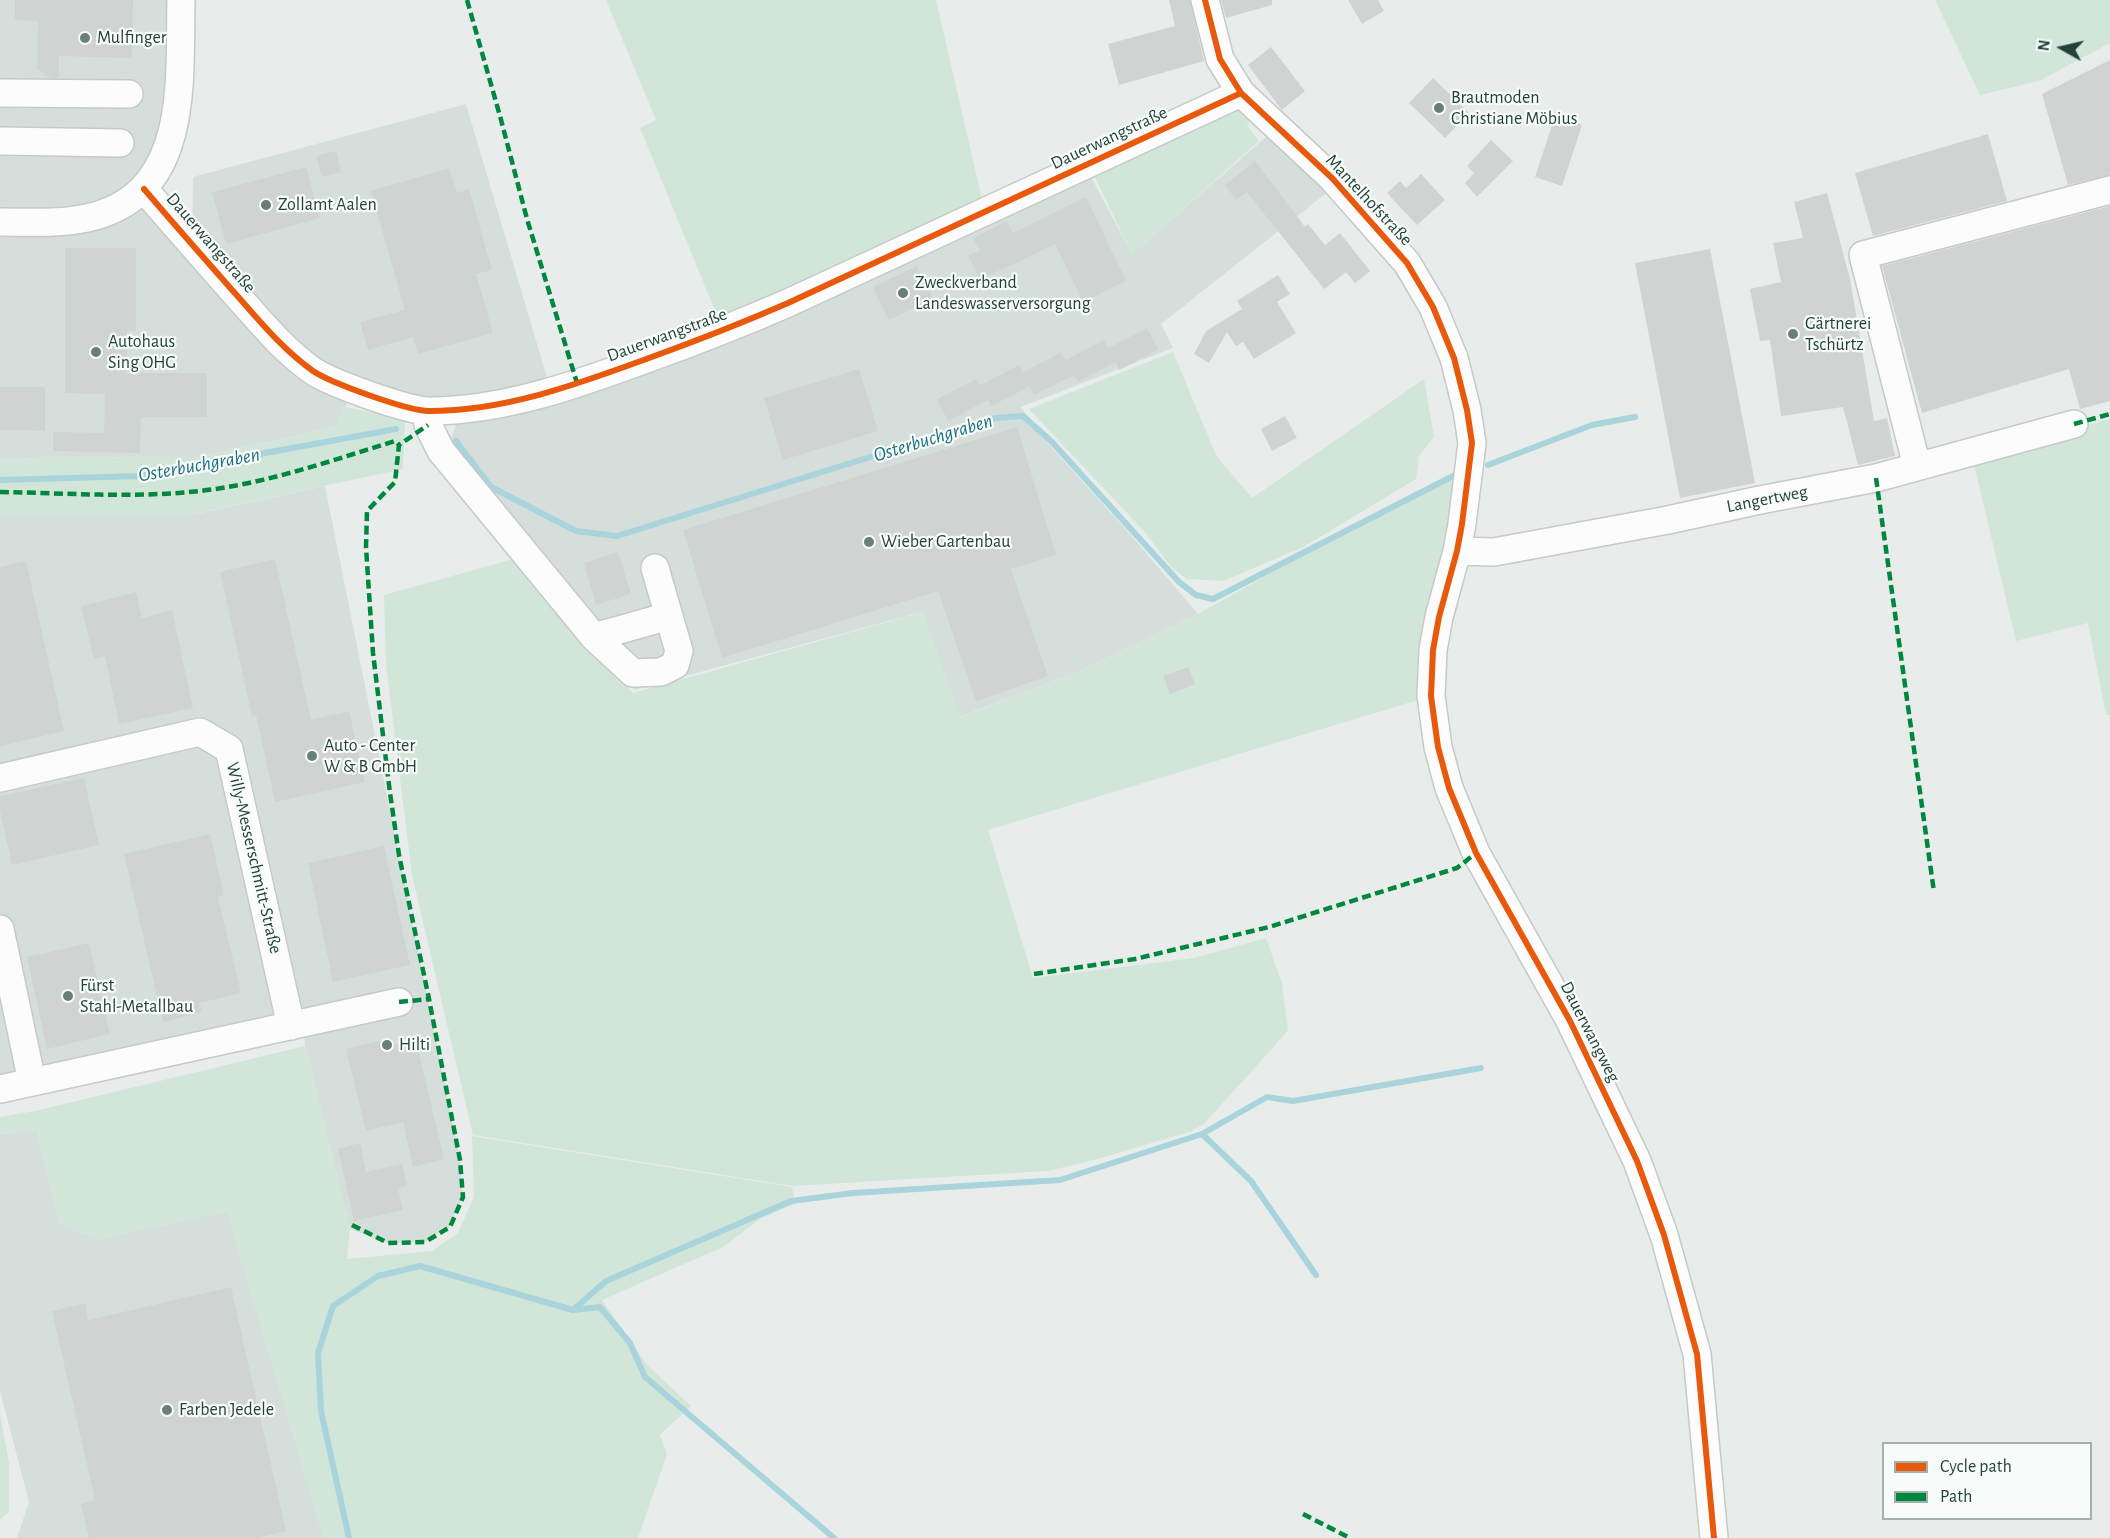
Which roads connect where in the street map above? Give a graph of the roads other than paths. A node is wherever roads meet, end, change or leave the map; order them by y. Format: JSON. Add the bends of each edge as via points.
{"nodes":[{"id":1,"x":181,"y":0,"type":"edge"},
{"id":2,"x":1205,"y":0,"type":"edge"},
{"id":3,"x":1,"y":93,"type":"edge"},
{"id":4,"x":1241,"y":93,"type":"junction"},
{"id":5,"x":129,"y":94,"type":"dead end"},
{"id":6,"x":2,"y":141,"type":"dead end"},
{"id":7,"x":120,"y":143,"type":"dead end"},
{"id":8,"x":144,"y":189,"type":"junction"},
{"id":9,"x":2110,"y":190,"type":"edge"},
{"id":10,"x":0,"y":222,"type":"edge"},
{"id":11,"x":426,"y":411,"type":"junction"},
{"id":12,"x":2074,"y":424,"type":"dead end"},
{"id":13,"x":1917,"y":466,"type":"junction"},
{"id":14,"x":1457,"y":551,"type":"junction"},
{"id":15,"x":656,"y":568,"type":"dead end"},
{"id":16,"x":669,"y":616,"type":"junction"},
{"id":17,"x":594,"y":637,"type":"junction"},
{"id":18,"x":0,"y":778,"type":"edge"},
{"id":19,"x":0,"y":929,"type":"edge"},
{"id":20,"x":399,"y":1002,"type":"dead end"},
{"id":21,"x":291,"y":1026,"type":"junction"},
{"id":22,"x":32,"y":1082,"type":"junction"},
{"id":23,"x":0,"y":1089,"type":"edge"},
{"id":24,"x":1714,"y":1538,"type":"edge"}],
"edges":[{"from":1,"to":8,"type":"street","name":"Dauerwangstraße","via":[[178,105],[165,155]]},
{"from":2,"to":4,"type":"street","name":"Mantelhofstraße","via":[[1220,58]]},
{"from":3,"to":5,"type":"street"},
{"from":4,"to":11,"type":"street","name":"Dauerwangstraße","via":[[734,326],[565,387],[494,406]]},
{"from":4,"to":14,"type":"street","name":"Mantelhofstraße","via":[[1332,178],[1407,263],[1433,307],[1457,368],[1472,443]]},
{"from":6,"to":7,"type":"street"},
{"from":8,"to":10,"type":"street","via":[[127,203],[87,218]]},
{"from":8,"to":11,"type":"street","name":"Dauerwangstraße","via":[[292,355],[340,385]]},
{"from":9,"to":13,"type":"street","via":[[1863,255]]},
{"from":11,"to":17,"type":"street","via":[[428,425],[441,451]]},
{"from":12,"to":13,"type":"street","name":"Langertweg"},
{"from":13,"to":14,"type":"street","name":"Langertweg","via":[[1876,478],[1668,520],[1494,552]]},
{"from":14,"to":24,"type":"street","name":"Dauerwangweg","via":[[1433,650],[1431,696],[1438,747],[1449,788],[1476,853],[1570,1021],[1636,1161],[1664,1235],[1697,1354]]},
{"from":15,"to":16,"type":"street"},
{"from":16,"to":17,"type":"street"},
{"from":16,"to":17,"type":"street","via":[[680,651],[675,665],[661,672],[633,673]]},
{"from":18,"to":21,"type":"street","name":"Willy-Messerschmitt-Straße","via":[[200,732],[229,749]]},
{"from":19,"to":22,"type":"street"},
{"from":20,"to":21,"type":"street"},
{"from":21,"to":22,"type":"street"},
{"from":22,"to":23,"type":"street"}]}
